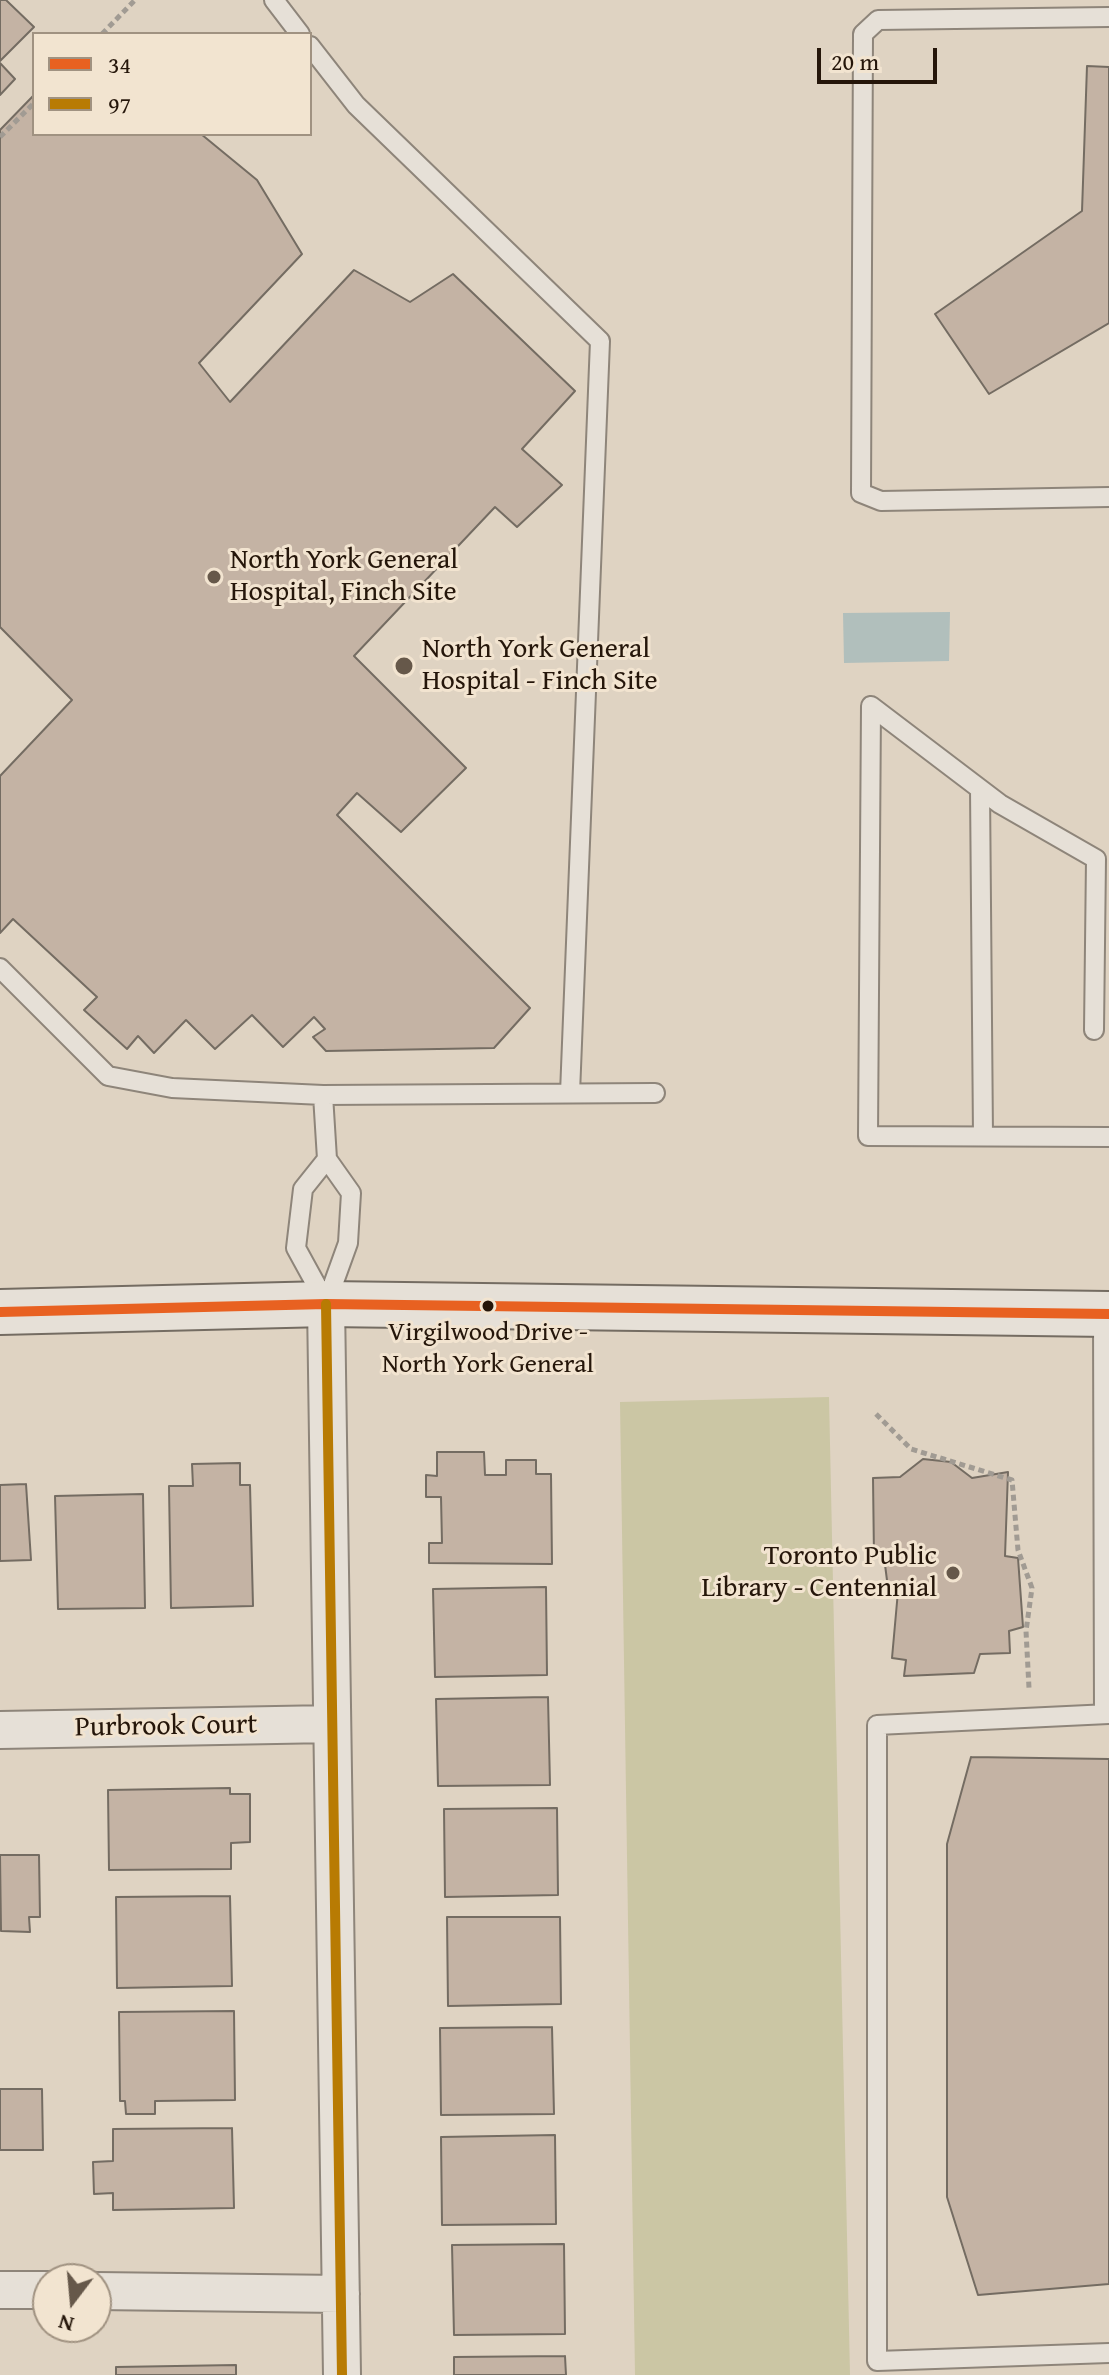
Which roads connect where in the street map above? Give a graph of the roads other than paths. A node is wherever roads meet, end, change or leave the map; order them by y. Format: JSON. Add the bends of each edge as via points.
{"nodes":[{"id":1,"x":274,"y":0,"type":"edge"},
{"id":2,"x":1109,"y":17,"type":"edge"},
{"id":3,"x":298,"y":32,"type":"edge"},
{"id":4,"x":312,"y":49,"type":"edge"},
{"id":5,"x":1109,"y":497,"type":"edge"},
{"id":6,"x":980,"y":789,"type":"junction"},
{"id":7,"x":0,"y":968,"type":"edge"},
{"id":8,"x":1094,"y":1030,"type":"dead end"},
{"id":9,"x":570,"y":1093,"type":"junction"},
{"id":10,"x":655,"y":1093,"type":"dead end"},
{"id":11,"x":323,"y":1095,"type":"junction"},
{"id":12,"x":983,"y":1136,"type":"junction"},
{"id":13,"x":1109,"y":1137,"type":"edge"},
{"id":14,"x":327,"y":1159,"type":"junction"},
{"id":15,"x":326,"y":1304,"type":"junction"},
{"id":16,"x":0,"y":1312,"type":"edge"},
{"id":17,"x":1106,"y":1314,"type":"edge"},
{"id":18,"x":1106,"y":1714,"type":"edge"},
{"id":19,"x":331,"y":1724,"type":"junction"},
{"id":20,"x":0,"y":1730,"type":"edge"},
{"id":21,"x":0,"y":2290,"type":"edge"},
{"id":22,"x":32,"y":2290,"type":"edge"},
{"id":23,"x":112,"y":2291,"type":"edge"},
{"id":24,"x":341,"y":2294,"type":"junction"},
{"id":25,"x":1109,"y":2353,"type":"edge"},
{"id":26,"x":913,"y":2367,"type":"edge"},
{"id":27,"x":342,"y":2375,"type":"edge"}],
"edges":[{"from":1,"to":3,"type":"lane"},
{"from":2,"to":5,"type":"lane","via":[[878,20],[863,34],[861,477],[861,493],[881,501]]},
{"from":4,"to":9,"type":"lane","via":[[356,105],[600,341]]},
{"from":6,"to":8,"type":"lane","via":[[1096,859]]},
{"from":6,"to":12,"type":"lane"},
{"from":6,"to":12,"type":"lane","via":[[871,706],[868,1136]]},
{"from":7,"to":11,"type":"lane","via":[[108,1076],[172,1088]]},
{"from":9,"to":10,"type":"lane"},
{"from":9,"to":11,"type":"lane"},
{"from":11,"to":14,"type":"lane"},
{"from":12,"to":13,"type":"lane"},
{"from":14,"to":15,"type":"lane","via":[[351,1193],[348,1243]]},
{"from":14,"to":15,"type":"lane","via":[[303,1189],[296,1248]]},
{"from":15,"to":16,"type":"main road"},
{"from":15,"to":17,"type":"main road"},
{"from":15,"to":19,"type":"street"},
{"from":17,"to":18,"type":"lane"},
{"from":18,"to":26,"type":"lane","via":[[877,1725],[877,2361]]},
{"from":19,"to":20,"type":"street","name":"Purbrook Court"},
{"from":19,"to":24,"type":"street"},
{"from":21,"to":22,"type":"street"},
{"from":23,"to":24,"type":"street"},
{"from":24,"to":27,"type":"street"},
{"from":25,"to":26,"type":"lane"}]}
